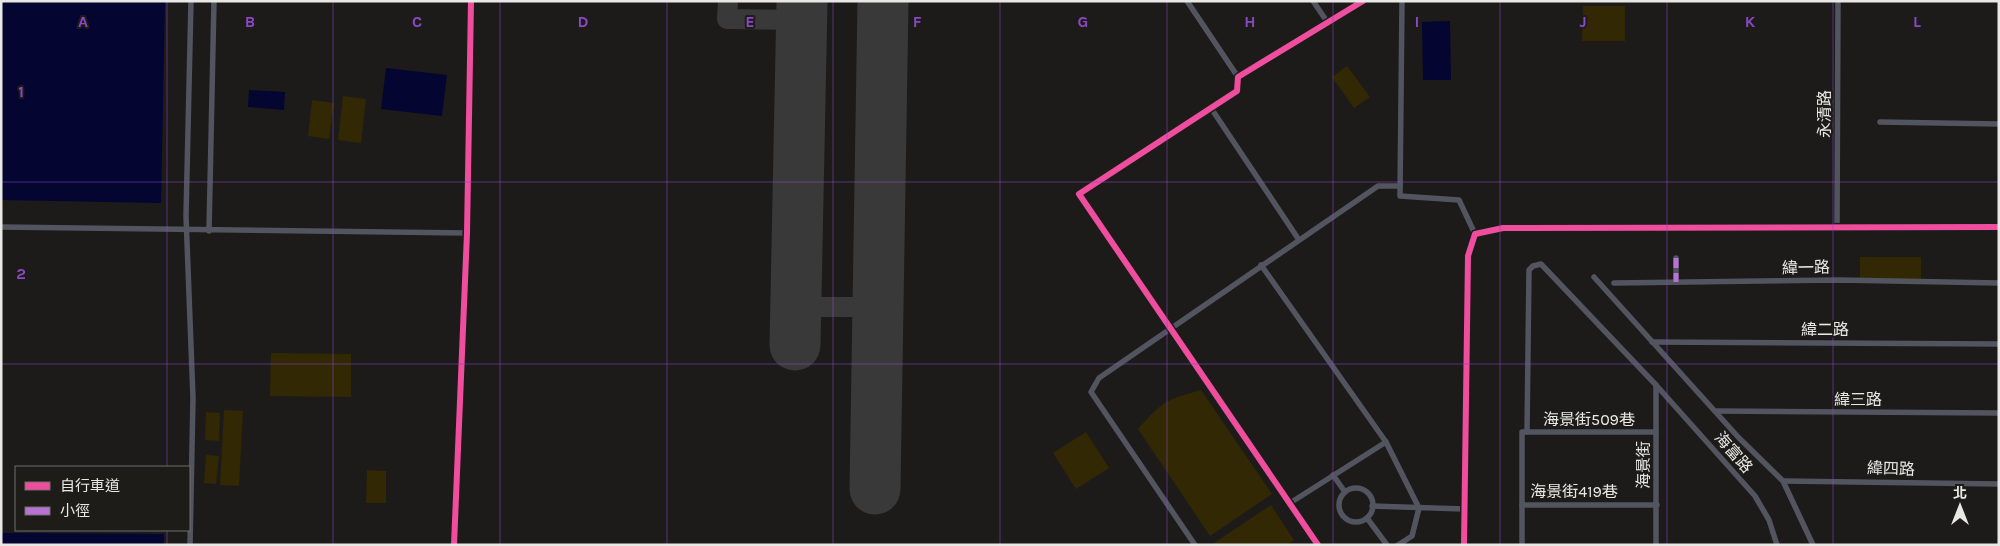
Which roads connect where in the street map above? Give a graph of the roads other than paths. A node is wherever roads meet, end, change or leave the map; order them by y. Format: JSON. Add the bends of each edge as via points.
{"nodes":[{"id":1,"x":191,"y":1,"type":"edge"},
{"id":2,"x":214,"y":1,"type":"edge"},
{"id":3,"x":471,"y":1,"type":"edge"},
{"id":4,"x":1187,"y":1,"type":"edge"},
{"id":5,"x":1313,"y":1,"type":"edge"},
{"id":6,"x":1363,"y":1,"type":"edge"},
{"id":7,"x":1402,"y":1,"type":"edge"},
{"id":8,"x":1838,"y":1,"type":"edge"},
{"id":9,"x":1328,"y":23,"type":"junction"},
{"id":10,"x":1238,"y":77,"type":"junction"},
{"id":11,"x":1211,"y":108,"type":"junction"},
{"id":12,"x":1880,"y":122,"type":"dead end"},
{"id":13,"x":1999,"y":124,"type":"edge"},
{"id":14,"x":1400,"y":186,"type":"junction"},
{"id":15,"x":1,"y":227,"type":"edge"},
{"id":16,"x":1999,"y":227,"type":"edge"},
{"id":17,"x":1837,"y":228,"type":"junction"},
{"id":18,"x":187,"y":231,"type":"junction"},
{"id":19,"x":209,"y":231,"type":"junction"},
{"id":20,"x":467,"y":233,"type":"junction"},
{"id":21,"x":1475,"y":234,"type":"junction"},
{"id":22,"x":1299,"y":240,"type":"junction"},
{"id":23,"x":1676,"y":258,"type":"dead end"},
{"id":24,"x":1261,"y":265,"type":"junction"},
{"id":25,"x":1594,"y":277,"type":"dead end"},
{"id":26,"x":1676,"y":282,"type":"junction"},
{"id":27,"x":1614,"y":283,"type":"dead end"},
{"id":28,"x":1999,"y":283,"type":"edge"},
{"id":29,"x":1171,"y":329,"type":"junction"},
{"id":30,"x":1652,"y":342,"type":"junction"},
{"id":31,"x":1999,"y":344,"type":"edge"},
{"id":32,"x":1656,"y":385,"type":"junction"},
{"id":33,"x":1717,"y":411,"type":"junction"},
{"id":34,"x":1999,"y":413,"type":"edge"},
{"id":35,"x":1525,"y":432,"type":"junction"},
{"id":36,"x":1656,"y":432,"type":"junction"},
{"id":37,"x":1386,"y":442,"type":"junction"},
{"id":38,"x":1333,"y":475,"type":"junction"},
{"id":39,"x":1783,"y":481,"type":"junction"},
{"id":40,"x":1999,"y":484,"type":"edge"},
{"id":41,"x":1345,"y":492,"type":"junction"},
{"id":42,"x":1290,"y":503,"type":"junction"},
{"id":43,"x":1522,"y":505,"type":"junction"},
{"id":44,"x":1657,"y":505,"type":"junction"},
{"id":45,"x":1372,"y":506,"type":"junction"},
{"id":46,"x":1419,"y":508,"type":"junction"},
{"id":47,"x":1464,"y":509,"type":"junction"},
{"id":48,"x":1367,"y":518,"type":"junction"},
{"id":49,"x":190,"y":545,"type":"edge"},
{"id":50,"x":454,"y":545,"type":"edge"},
{"id":51,"x":1196,"y":545,"type":"edge"},
{"id":52,"x":1318,"y":545,"type":"edge"},
{"id":53,"x":1387,"y":545,"type":"edge"},
{"id":54,"x":1398,"y":545,"type":"edge"},
{"id":55,"x":1464,"y":545,"type":"edge"},
{"id":56,"x":1522,"y":545,"type":"edge"},
{"id":57,"x":1656,"y":545,"type":"edge"},
{"id":58,"x":1777,"y":545,"type":"edge"},
{"id":59,"x":1813,"y":545,"type":"edge"}],
"edges":[{"from":1,"to":18,"type":"street"},
{"from":2,"to":19,"type":"street"},
{"from":3,"to":20,"type":"street"},
{"from":4,"to":10,"type":"street"},
{"from":5,"to":9,"type":"street"},
{"from":6,"to":9,"type":"street"},
{"from":7,"to":14,"type":"street"},
{"from":8,"to":17,"type":"street","name":"永清路"},
{"from":9,"to":10,"type":"street"},
{"from":10,"to":11,"type":"street","via":[[1237,91]]},
{"from":11,"to":22,"type":"street"},
{"from":11,"to":29,"type":"street","via":[[1079,194]]},
{"from":12,"to":13,"type":"street"},
{"from":14,"to":21,"type":"street","via":[[1400,196],[1459,200]]},
{"from":14,"to":22,"type":"street","via":[[1378,186]]},
{"from":15,"to":18,"type":"street"},
{"from":16,"to":17,"type":"street"},
{"from":17,"to":21,"type":"street","via":[[1503,228]]},
{"from":18,"to":19,"type":"street"},
{"from":18,"to":49,"type":"street","via":[[194,398]]},
{"from":19,"to":20,"type":"street"},
{"from":20,"to":50,"type":"street"},
{"from":21,"to":47,"type":"street","via":[[1468,256]]},
{"from":22,"to":24,"type":"street"},
{"from":23,"to":26,"type":"street"},
{"from":24,"to":29,"type":"street"},
{"from":24,"to":37,"type":"street"},
{"from":25,"to":30,"type":"street"},
{"from":26,"to":27,"type":"street","name":"緯一路"},
{"from":26,"to":28,"type":"street","name":"緯一路","via":[[1839,280]]},
{"from":29,"to":42,"type":"street"},
{"from":29,"to":51,"type":"street","via":[[1098,378],[1090,392]]},
{"from":30,"to":31,"type":"street","name":"緯二路"},
{"from":30,"to":33,"type":"street"},
{"from":32,"to":35,"type":"street","name":"海富路","via":[[1541,264],[1533,266],[1529,270]]},
{"from":32,"to":36,"type":"street","name":"海景街"},
{"from":32,"to":58,"type":"street","name":"海富路","via":[[1755,496],[1769,520]]},
{"from":33,"to":34,"type":"street","name":"緯三路"},
{"from":33,"to":39,"type":"street"},
{"from":35,"to":36,"type":"street","name":"海景街509巷"},
{"from":35,"to":43,"type":"street"},
{"from":36,"to":44,"type":"street","name":"海景街"},
{"from":37,"to":38,"type":"street"},
{"from":37,"to":46,"type":"street"},
{"from":38,"to":41,"type":"street"},
{"from":38,"to":42,"type":"street"},
{"from":39,"to":40,"type":"street","name":"緯四路"},
{"from":39,"to":59,"type":"street"},
{"from":41,"to":45,"type":"street","via":[[1355,488],[1366,492]]},
{"from":41,"to":48,"type":"street","via":[[1339,501],[1343,516],[1352,521]]},
{"from":42,"to":52,"type":"street"},
{"from":43,"to":44,"type":"street","name":"海景街419巷"},
{"from":43,"to":56,"type":"street"},
{"from":44,"to":57,"type":"street","name":"海景街"},
{"from":45,"to":46,"type":"street"},
{"from":45,"to":48,"type":"street"},
{"from":46,"to":47,"type":"street"},
{"from":46,"to":54,"type":"street","via":[[1412,536]]},
{"from":47,"to":55,"type":"street"},
{"from":48,"to":53,"type":"street"}]}
